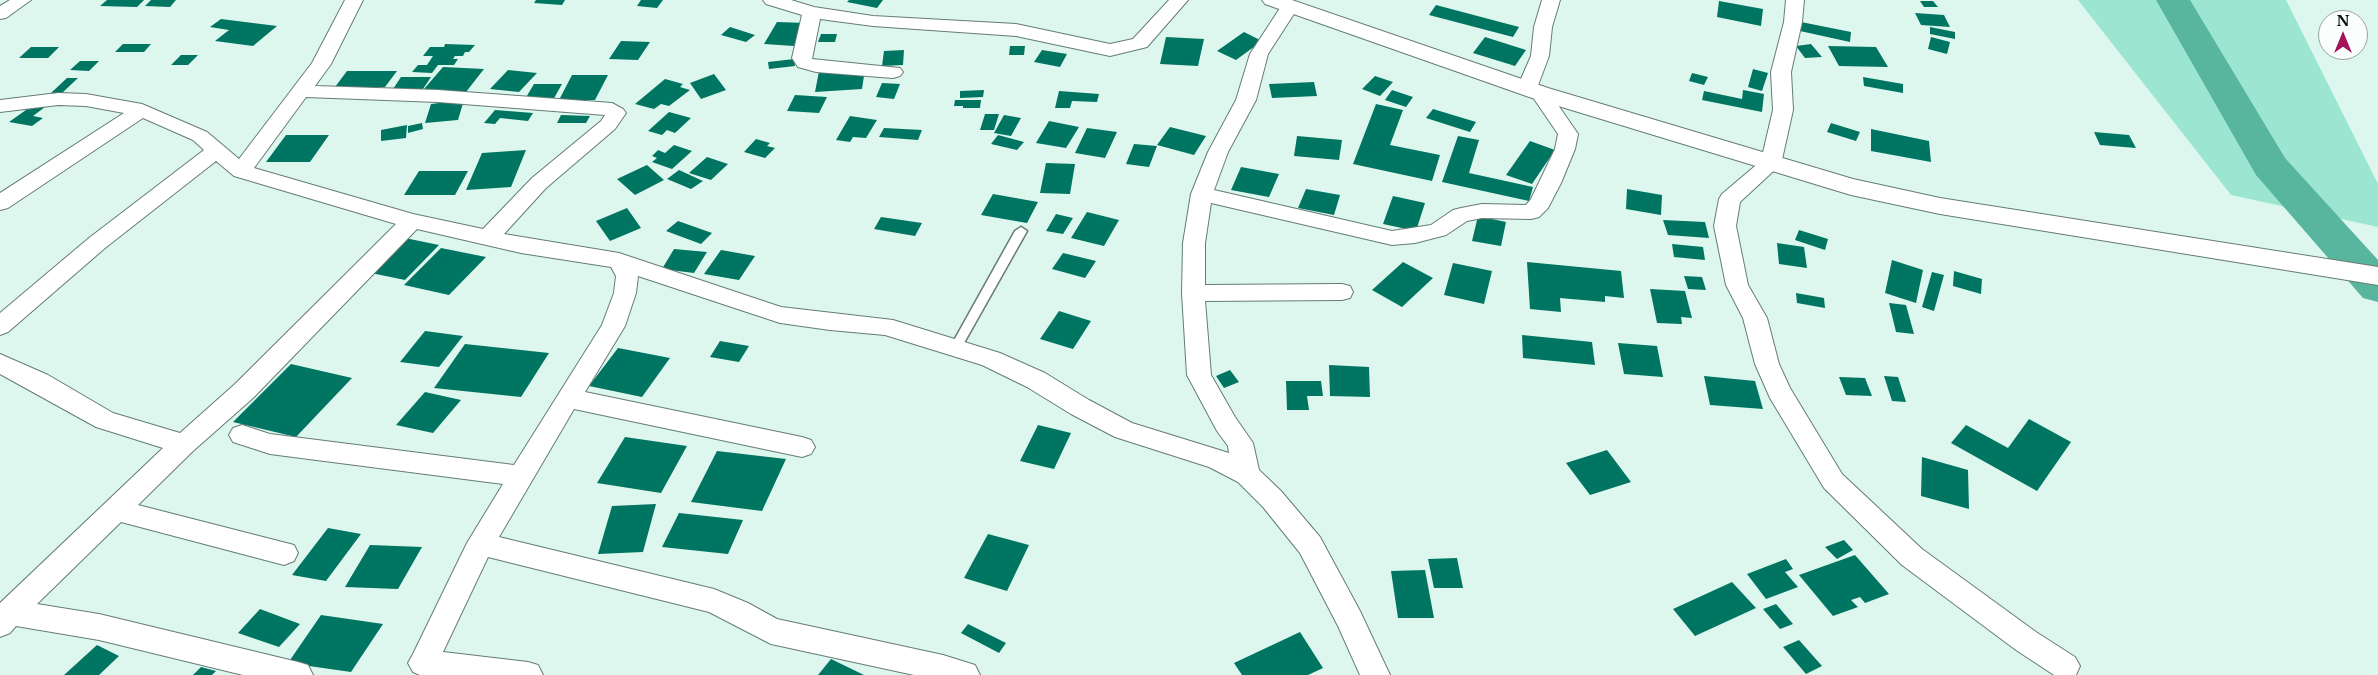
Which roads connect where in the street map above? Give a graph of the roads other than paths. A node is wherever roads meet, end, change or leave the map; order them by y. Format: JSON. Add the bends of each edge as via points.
{"nodes":[{"id":1,"x":22,"y":0,"type":"edge"},
{"id":2,"x":354,"y":0,"type":"edge"},
{"id":3,"x":772,"y":0,"type":"edge"},
{"id":4,"x":1179,"y":0,"type":"edge"},
{"id":5,"x":1551,"y":0,"type":"edge"},
{"id":6,"x":1794,"y":0,"type":"edge"},
{"id":7,"x":1281,"y":3,"type":"edge"},
{"id":8,"x":812,"y":12,"type":"junction"},
{"id":9,"x":0,"y":14,"type":"edge"},
{"id":10,"x":893,"y":72,"type":"dead end"},
{"id":11,"x":1533,"y":90,"type":"junction"},
{"id":12,"x":302,"y":91,"type":"junction"},
{"id":13,"x":0,"y":106,"type":"edge"},
{"id":14,"x":142,"y":110,"type":"junction"},
{"id":15,"x":216,"y":151,"type":"junction"},
{"id":16,"x":1771,"y":164,"type":"junction"},
{"id":17,"x":241,"y":171,"type":"junction"},
{"id":18,"x":1202,"y":194,"type":"junction"},
{"id":19,"x":0,"y":202,"type":"edge"},
{"id":20,"x":412,"y":221,"type":"junction"},
{"id":21,"x":1021,"y":230,"type":"dead end"},
{"id":22,"x":488,"y":238,"type":"junction"},
{"id":23,"x":619,"y":261,"type":"junction"},
{"id":24,"x":2378,"y":276,"type":"edge"},
{"id":25,"x":1342,"y":292,"type":"dead end"},
{"id":26,"x":1193,"y":293,"type":"junction"},
{"id":27,"x":0,"y":326,"type":"edge"},
{"id":28,"x":956,"y":347,"type":"junction"},
{"id":29,"x":0,"y":363,"type":"edge"},
{"id":30,"x":569,"y":398,"type":"junction"},
{"id":31,"x":242,"y":435,"type":"dead end"},
{"id":32,"x":184,"y":444,"type":"junction"},
{"id":33,"x":802,"y":447,"type":"dead end"},
{"id":34,"x":1247,"y":475,"type":"junction"},
{"id":35,"x":522,"y":476,"type":"junction"},
{"id":36,"x":116,"y":510,"type":"junction"},
{"id":37,"x":482,"y":544,"type":"junction"},
{"id":38,"x":284,"y":553,"type":"dead end"},
{"id":39,"x":5,"y":618,"type":"edge"},
{"id":40,"x":417,"y":669,"type":"edge"},
{"id":41,"x":2070,"y":670,"type":"edge"},
{"id":42,"x":298,"y":675,"type":"edge"},
{"id":43,"x":528,"y":675,"type":"edge"},
{"id":44,"x":965,"y":675,"type":"edge"},
{"id":45,"x":1375,"y":675,"type":"edge"}],
"edges":[{"from":1,"to":9,"type":"street"},
{"from":2,"to":12,"type":"street","via":[[321,64]]},
{"from":3,"to":8,"type":"street"},
{"from":4,"to":8,"type":"street","via":[[1140,43],[1110,50],[1016,30],[873,20]]},
{"from":5,"to":11,"type":"street","via":[[1543,27]]},
{"from":6,"to":16,"type":"street","via":[[1793,22],[1781,72],[1783,110]]},
{"from":7,"to":11,"type":"main road"},
{"from":7,"to":18,"type":"street","via":[[1259,54],[1246,100],[1218,152]]},
{"from":8,"to":10,"type":"street","via":[[801,58],[806,63]]},
{"from":11,"to":16,"type":"main road"},
{"from":11,"to":18,"type":"street","via":[[1566,127],[1568,134],[1550,183],[1540,204],[1531,212],[1461,215],[1438,230],[1392,238]]},
{"from":12,"to":17,"type":"street"},
{"from":12,"to":22,"type":"street","via":[[612,109],[616,113],[608,125],[538,183]]},
{"from":13,"to":14,"type":"street","via":[[58,99],[86,100]]},
{"from":14,"to":15,"type":"street","via":[[200,136]]},
{"from":14,"to":19,"type":"street"},
{"from":15,"to":17,"type":"street"},
{"from":15,"to":27,"type":"street","via":[[97,243]]},
{"from":16,"to":24,"type":"main road","via":[[1851,187],[1940,206]]},
{"from":16,"to":41,"type":"street","via":[[1730,199],[1725,226],[1737,285],[1755,318],[1767,364],[1779,392],[1833,481],[1912,557]]},
{"from":17,"to":20,"type":"street"},
{"from":18,"to":26,"type":"street","via":[[1194,243]]},
{"from":20,"to":22,"type":"street"},
{"from":20,"to":32,"type":"street","via":[[244,391]]},
{"from":21,"to":28,"type":"lane"},
{"from":22,"to":23,"type":"street"},
{"from":23,"to":28,"type":"street","via":[[780,315],[885,326]]},
{"from":23,"to":30,"type":"street","via":[[627,276],[625,293],[613,326]]},
{"from":25,"to":26,"type":"street"},
{"from":26,"to":34,"type":"street","via":[[1199,375],[1240,443]]},
{"from":28,"to":34,"type":"street","via":[[1036,380],[1124,430],[1218,459]]},
{"from":29,"to":32,"type":"street","via":[[105,420]]},
{"from":30,"to":33,"type":"street"},
{"from":30,"to":35,"type":"street"},
{"from":31,"to":35,"type":"street","via":[[270,444]]},
{"from":32,"to":36,"type":"street"},
{"from":34,"to":45,"type":"street","via":[[1272,499],[1310,545]]},
{"from":35,"to":37,"type":"street"},
{"from":36,"to":38,"type":"street"},
{"from":36,"to":39,"type":"street"},
{"from":37,"to":40,"type":"street"},
{"from":37,"to":44,"type":"street","via":[[714,601],[771,631]]},
{"from":39,"to":42,"type":"street","via":[[99,628]]},
{"from":40,"to":43,"type":"street"}]}
